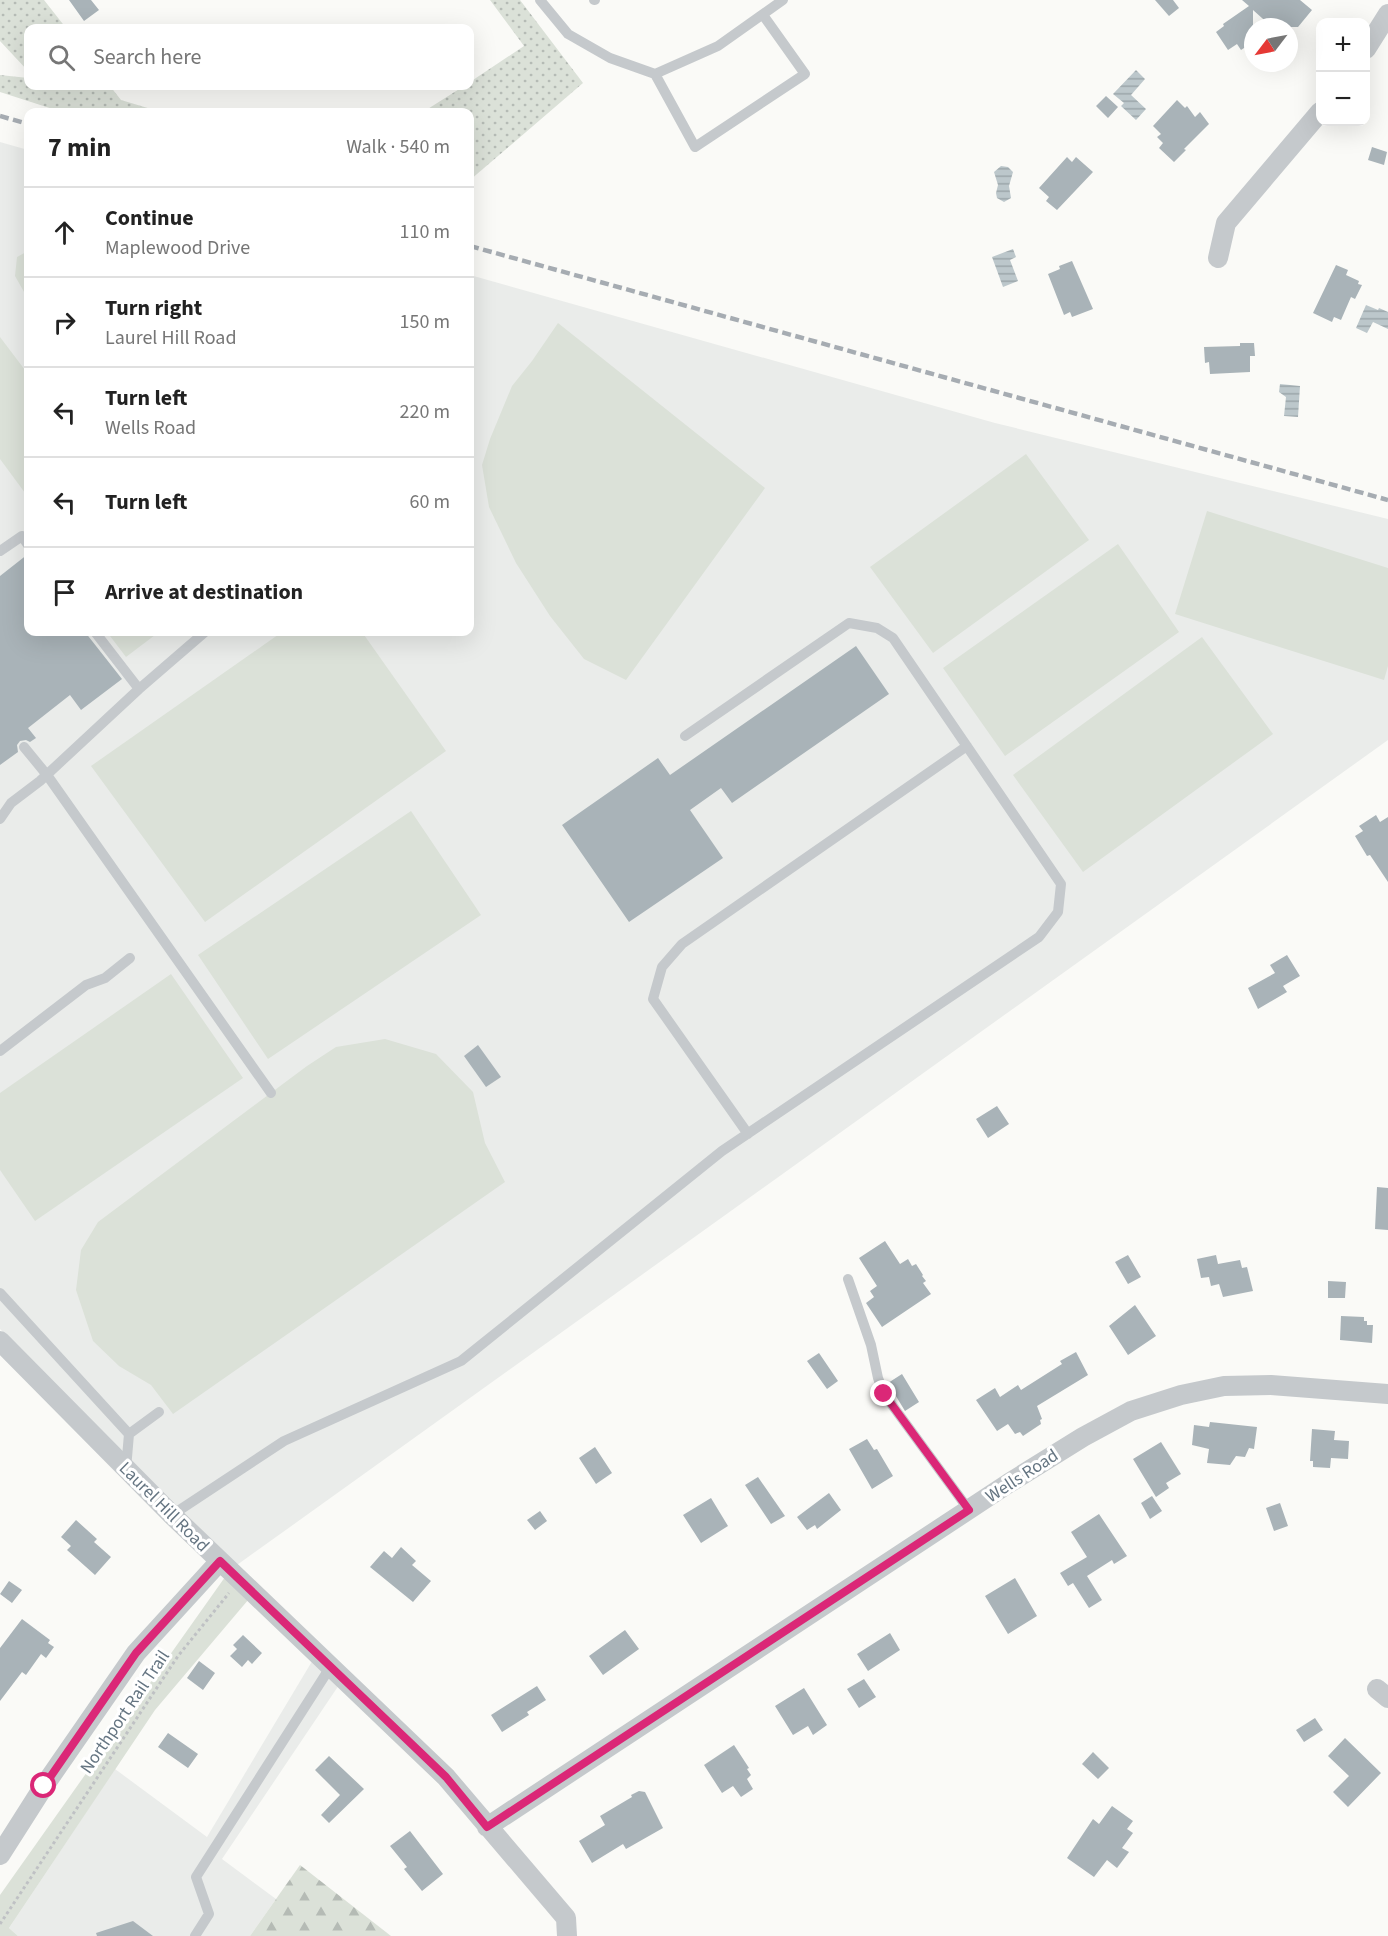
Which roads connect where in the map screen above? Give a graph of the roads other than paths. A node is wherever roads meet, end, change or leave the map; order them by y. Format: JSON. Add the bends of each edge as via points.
{"nodes":[{"id":1,"x":540,"y":0,"type":"edge"},
{"id":2,"x":783,"y":0,"type":"edge"},
{"id":3,"x":1388,"y":14,"type":"edge"},
{"id":4,"x":763,"y":15,"type":"junction"},
{"id":5,"x":1370,"y":41,"type":"edge"},
{"id":6,"x":655,"y":74,"type":"junction"},
{"id":7,"x":1316,"y":117,"type":"edge"},
{"id":8,"x":1218,"y":258,"type":"dead end"},
{"id":9,"x":24,"y":539,"type":"edge"},
{"id":10,"x":0,"y":551,"type":"edge"},
{"id":11,"x":98,"y":636,"type":"edge"},
{"id":12,"x":200,"y":636,"type":"edge"},
{"id":13,"x":139,"y":689,"type":"junction"},
{"id":14,"x":685,"y":736,"type":"dead end"},
{"id":15,"x":967,"y":746,"type":"junction"},
{"id":16,"x":24,"y":747,"type":"dead end"},
{"id":17,"x":47,"y":775,"type":"junction"},
{"id":18,"x":0,"y":819,"type":"edge"},
{"id":19,"x":130,"y":958,"type":"dead end"},
{"id":20,"x":0,"y":1051,"type":"edge"},
{"id":21,"x":271,"y":1093,"type":"dead end"},
{"id":22,"x":747,"y":1134,"type":"junction"},
{"id":23,"x":848,"y":1279,"type":"dead end"},
{"id":24,"x":0,"y":1293,"type":"edge"},
{"id":25,"x":0,"y":1341,"type":"edge"},
{"id":26,"x":1388,"y":1394,"type":"edge"},
{"id":27,"x":159,"y":1412,"type":"dead end"},
{"id":28,"x":129,"y":1434,"type":"junction"},
{"id":29,"x":126,"y":1469,"type":"junction"},
{"id":30,"x":969,"y":1510,"type":"junction"},
{"id":31,"x":172,"y":1515,"type":"junction"},
{"id":32,"x":220,"y":1561,"type":"junction"},
{"id":33,"x":332,"y":1666,"type":"junction"},
{"id":34,"x":487,"y":1827,"type":"junction"},
{"id":35,"x":0,"y":1855,"type":"edge"},
{"id":36,"x":195,"y":1936,"type":"edge"},
{"id":37,"x":567,"y":1936,"type":"edge"}],
"edges":[{"from":1,"to":6,"type":"lane","via":[[568,34],[610,58]]},
{"from":2,"to":4,"type":"lane"},
{"from":3,"to":5,"type":"street"},
{"from":4,"to":6,"type":"lane","via":[[717,46]]},
{"from":4,"to":6,"type":"lane","via":[[806,75],[695,147]]},
{"from":7,"to":8,"type":"street","via":[[1226,223]]},
{"from":9,"to":10,"type":"lane","via":[[22,536]]},
{"from":11,"to":13,"type":"lane"},
{"from":12,"to":13,"type":"lane"},
{"from":13,"to":17,"type":"lane"},
{"from":14,"to":15,"type":"lane","via":[[849,623],[877,628],[893,638]]},
{"from":15,"to":22,"type":"lane","via":[[682,944],[662,967],[653,999]]},
{"from":15,"to":22,"type":"lane","via":[[1061,884],[1058,912],[1039,937]]},
{"from":16,"to":17,"type":"lane"},
{"from":17,"to":18,"type":"lane","via":[[12,803]]},
{"from":17,"to":21,"type":"lane"},
{"from":19,"to":20,"type":"lane","via":[[105,978],[86,985]]},
{"from":22,"to":31,"type":"lane","via":[[461,1361],[284,1441]]},
{"from":23,"to":30,"type":"lane","via":[[884,1394]]},
{"from":24,"to":28,"type":"lane"},
{"from":25,"to":29,"type":"street","name":"Laurel Hill Road"},
{"from":26,"to":30,"type":"street","name":"Wells Road","via":[[1271,1385],[1224,1386],[1181,1395],[1131,1411],[1083,1437]]},
{"from":27,"to":28,"type":"lane"},
{"from":28,"to":29,"type":"lane"},
{"from":29,"to":31,"type":"street","name":"Laurel Hill Road"},
{"from":30,"to":34,"type":"street","name":"Wells Road"},
{"from":31,"to":32,"type":"street","name":"Laurel Hill Road"},
{"from":32,"to":33,"type":"street","name":"Laurel Hill Road"},
{"from":32,"to":35,"type":"street","via":[[136,1653]]},
{"from":33,"to":34,"type":"street","name":"Laurel Hill Road","via":[[446,1777]]},
{"from":33,"to":36,"type":"lane","via":[[196,1877],[209,1914]]},
{"from":34,"to":37,"type":"street","name":"Laurel Hill Road","via":[[566,1918]]}]}
